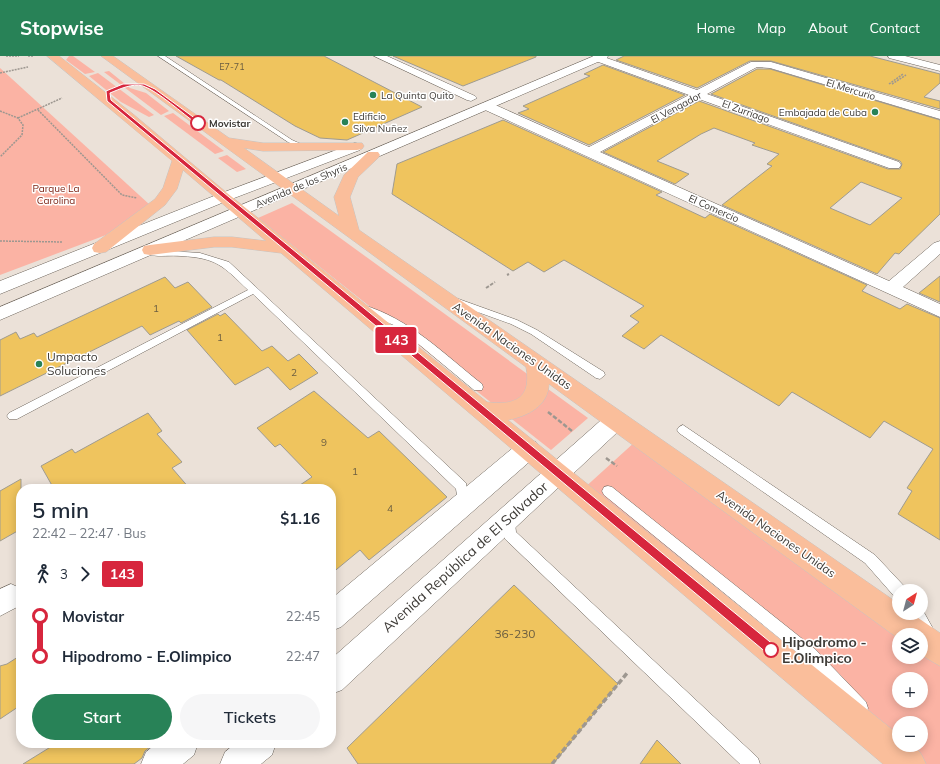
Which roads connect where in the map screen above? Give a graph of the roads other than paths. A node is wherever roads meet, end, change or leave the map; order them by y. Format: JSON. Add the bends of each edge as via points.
{"nodes":[{"id":1,"x":52,"y":56,"type":"edge"},
{"id":2,"x":106,"y":56,"type":"edge"},
{"id":3,"x":161,"y":56,"type":"edge"},
{"id":4,"x":379,"y":56,"type":"edge"},
{"id":5,"x":406,"y":56,"type":"edge"},
{"id":6,"x":894,"y":56,"type":"edge"},
{"id":7,"x":932,"y":56,"type":"edge"},
{"id":8,"x":600,"y":57,"type":"edge"},
{"id":9,"x":390,"y":61,"type":"junction"},
{"id":10,"x":762,"y":64,"type":"joint"},
{"id":11,"x":922,"y":64,"type":"junction"},
{"id":12,"x":940,"y":68,"type":"edge"},
{"id":13,"x":127,"y":71,"type":"junction"},
{"id":14,"x":78,"y":76,"type":"junction"},
{"id":15,"x":114,"y":88,"type":"junction"},
{"id":16,"x":153,"y":90,"type":"junction"},
{"id":17,"x":700,"y":94,"type":"junction"},
{"id":18,"x":471,"y":98,"type":"junction"},
{"id":19,"x":486,"y":99,"type":"junction"},
{"id":20,"x":457,"y":104,"type":"dead end"},
{"id":21,"x":940,"y":115,"type":"edge"},
{"id":22,"x":223,"y":141,"type":"junction"},
{"id":23,"x":357,"y":146,"type":"junction"},
{"id":24,"x":307,"y":148,"type":"junction"},
{"id":25,"x":372,"y":148,"type":"junction"},
{"id":26,"x":590,"y":152,"type":"junction"},
{"id":27,"x":179,"y":160,"type":"junction"},
{"id":28,"x":894,"y":165,"type":"dead end"},
{"id":29,"x":274,"y":178,"type":"junction"},
{"id":30,"x":292,"y":189,"type":"junction"},
{"id":31,"x":224,"y":198,"type":"junction"},
{"id":32,"x":240,"y":211,"type":"junction"},
{"id":33,"x":351,"y":232,"type":"junction"},
{"id":34,"x":940,"y":246,"type":"edge"},
{"id":35,"x":100,"y":248,"type":"junction"},
{"id":36,"x":286,"y":250,"type":"junction"},
{"id":37,"x":146,"y":252,"type":"junction"},
{"id":38,"x":0,"y":288,"type":"edge"},
{"id":39,"x":891,"y":289,"type":"junction"},
{"id":40,"x":254,"y":290,"type":"junction"},
{"id":41,"x":440,"y":296,"type":"junction"},
{"id":42,"x":353,"y":304,"type":"junction"},
{"id":43,"x":940,"y":311,"type":"edge"},
{"id":44,"x":0,"y":314,"type":"edge"},
{"id":45,"x":535,"y":363,"type":"junction"},
{"id":46,"x":600,"y":375,"type":"dead end"},
{"id":47,"x":478,"y":387,"type":"dead end"},
{"id":48,"x":480,"y":410,"type":"junction"},
{"id":49,"x":13,"y":416,"type":"dead end"},
{"id":50,"x":616,"y":420,"type":"junction"},
{"id":51,"x":683,"y":430,"type":"dead end"},
{"id":52,"x":528,"y":449,"type":"junction"},
{"id":53,"x":557,"y":473,"type":"junction"},
{"id":54,"x":608,"y":491,"type":"dead end"},
{"id":55,"x":463,"y":504,"type":"junction"},
{"id":56,"x":509,"y":517,"type":"junction"},
{"id":57,"x":892,"y":584,"type":"edge"},
{"id":58,"x":336,"y":613,"type":"edge"},
{"id":59,"x":921,"y":620,"type":"edge"},
{"id":60,"x":929,"y":643,"type":"edge"},
{"id":61,"x":336,"y":674,"type":"edge"},
{"id":62,"x":176,"y":748,"type":"edge"},
{"id":63,"x":255,"y":748,"type":"edge"},
{"id":64,"x":905,"y":761,"type":"edge"},
{"id":65,"x":158,"y":764,"type":"edge"},
{"id":66,"x":237,"y":764,"type":"edge"},
{"id":67,"x":752,"y":764,"type":"edge"}],
"edges":[{"from":1,"to":14,"type":"main road"},
{"from":2,"to":13,"type":"main road","name":"Avenida Naciones Unidas"},
{"from":3,"to":24,"type":"lane","via":[[290,141]]},
{"from":4,"to":9,"type":"street"},
{"from":5,"to":9,"type":"street"},
{"from":6,"to":11,"type":"street"},
{"from":7,"to":11,"type":"street"},
{"from":8,"to":17,"type":"street","name":"El Zurriago"},
{"from":8,"to":19,"type":"main road","name":"Avenida de los Shyris"},
{"from":9,"to":18,"type":"street"},
{"from":10,"to":17,"type":"street","name":"El Vengador","via":[[755,64]]},
{"from":10,"to":21,"type":"street","name":"El Mercurio"},
{"from":11,"to":12,"type":"street"},
{"from":13,"to":15,"type":"main road"},
{"from":13,"to":16,"type":"main road","name":"Avenida Naciones Unidas"},
{"from":14,"to":15,"type":"main road"},
{"from":14,"to":15,"type":"main road","via":[[94,84]]},
{"from":15,"to":16,"type":"main road","via":[[143,85]]},
{"from":15,"to":27,"type":"main road"},
{"from":16,"to":22,"type":"main road","name":"Avenida Naciones Unidas"},
{"from":17,"to":26,"type":"street","name":"El Vengador"},
{"from":17,"to":28,"type":"street","name":"El Zurriago"},
{"from":18,"to":19,"type":"main road","name":"Avenida de los Shyris"},
{"from":18,"to":20,"type":"main road","name":"Avenida de los Shyris"},
{"from":19,"to":25,"type":"main road","name":"Avenida de los Shyris"},
{"from":19,"to":26,"type":"street","name":"El Comercio"},
{"from":22,"to":24,"type":"main road","via":[[263,147]]},
{"from":22,"to":29,"type":"main road","name":"Avenida Naciones Unidas"},
{"from":23,"to":24,"type":"main road"},
{"from":23,"to":25,"type":"main road","name":"Avenida de los Shyris"},
{"from":23,"to":29,"type":"main road","name":"Avenida de los Shyris"},
{"from":25,"to":30,"type":"main road","name":"Avenida de los Shyris"},
{"from":25,"to":33,"type":"main road","via":[[351,176],[342,197]]},
{"from":26,"to":39,"type":"street","name":"El Comercio"},
{"from":27,"to":31,"type":"main road"},
{"from":27,"to":35,"type":"main road","via":[[170,189],[160,202]]},
{"from":29,"to":30,"type":"main road","name":"Avenida Naciones Unidas"},
{"from":29,"to":31,"type":"main road","name":"Avenida de los Shyris"},
{"from":30,"to":32,"type":"main road","name":"Avenida de los Shyris"},
{"from":30,"to":33,"type":"main road","name":"Avenida Naciones Unidas"},
{"from":31,"to":32,"type":"main road"},
{"from":31,"to":35,"type":"main road","name":"Avenida de los Shyris"},
{"from":32,"to":36,"type":"main road"},
{"from":32,"to":37,"type":"main road","name":"Avenida de los Shyris"},
{"from":33,"to":41,"type":"main road","name":"Avenida Naciones Unidas"},
{"from":34,"to":39,"type":"street"},
{"from":35,"to":38,"type":"main road","name":"Avenida de los Shyris"},
{"from":36,"to":37,"type":"main road","via":[[214,242]]},
{"from":36,"to":42,"type":"main road"},
{"from":37,"to":40,"type":"lane","via":[[186,252],[216,258]]},
{"from":37,"to":44,"type":"main road","name":"Avenida de los Shyris"},
{"from":39,"to":43,"type":"street","name":"El Comercio"},
{"from":40,"to":49,"type":"lane"},
{"from":40,"to":55,"type":"lane","via":[[462,487]]},
{"from":41,"to":45,"type":"main road","name":"Avenida Naciones Unidas"},
{"from":41,"to":46,"type":"lane","via":[[514,322]]},
{"from":42,"to":47,"type":"lane","via":[[401,325]]},
{"from":42,"to":48,"type":"main road"},
{"from":45,"to":48,"type":"main road","via":[[540,382],[538,391],[527,404],[511,411]]},
{"from":45,"to":50,"type":"main road","name":"Avenida Naciones Unidas"},
{"from":48,"to":52,"type":"main road"},
{"from":50,"to":53,"type":"main road","name":"Avenida República de El Salvador"},
{"from":50,"to":60,"type":"main road","name":"Avenida Naciones Unidas"},
{"from":51,"to":57,"type":"lane","via":[[864,555]]},
{"from":52,"to":53,"type":"main road"},
{"from":52,"to":55,"type":"main road"},
{"from":53,"to":56,"type":"main road","name":"Avenida República de El Salvador"},
{"from":53,"to":64,"type":"main road"},
{"from":54,"to":64,"type":"lane","via":[[810,654],[850,695]]},
{"from":55,"to":58,"type":"main road"},
{"from":56,"to":61,"type":"main road","name":"Avenida República de El Salvador"},
{"from":56,"to":67,"type":"lane","via":[[510,535]]},
{"from":59,"to":60,"type":"lane"},
{"from":62,"to":65,"type":"main road"},
{"from":63,"to":66,"type":"main road"}]}
